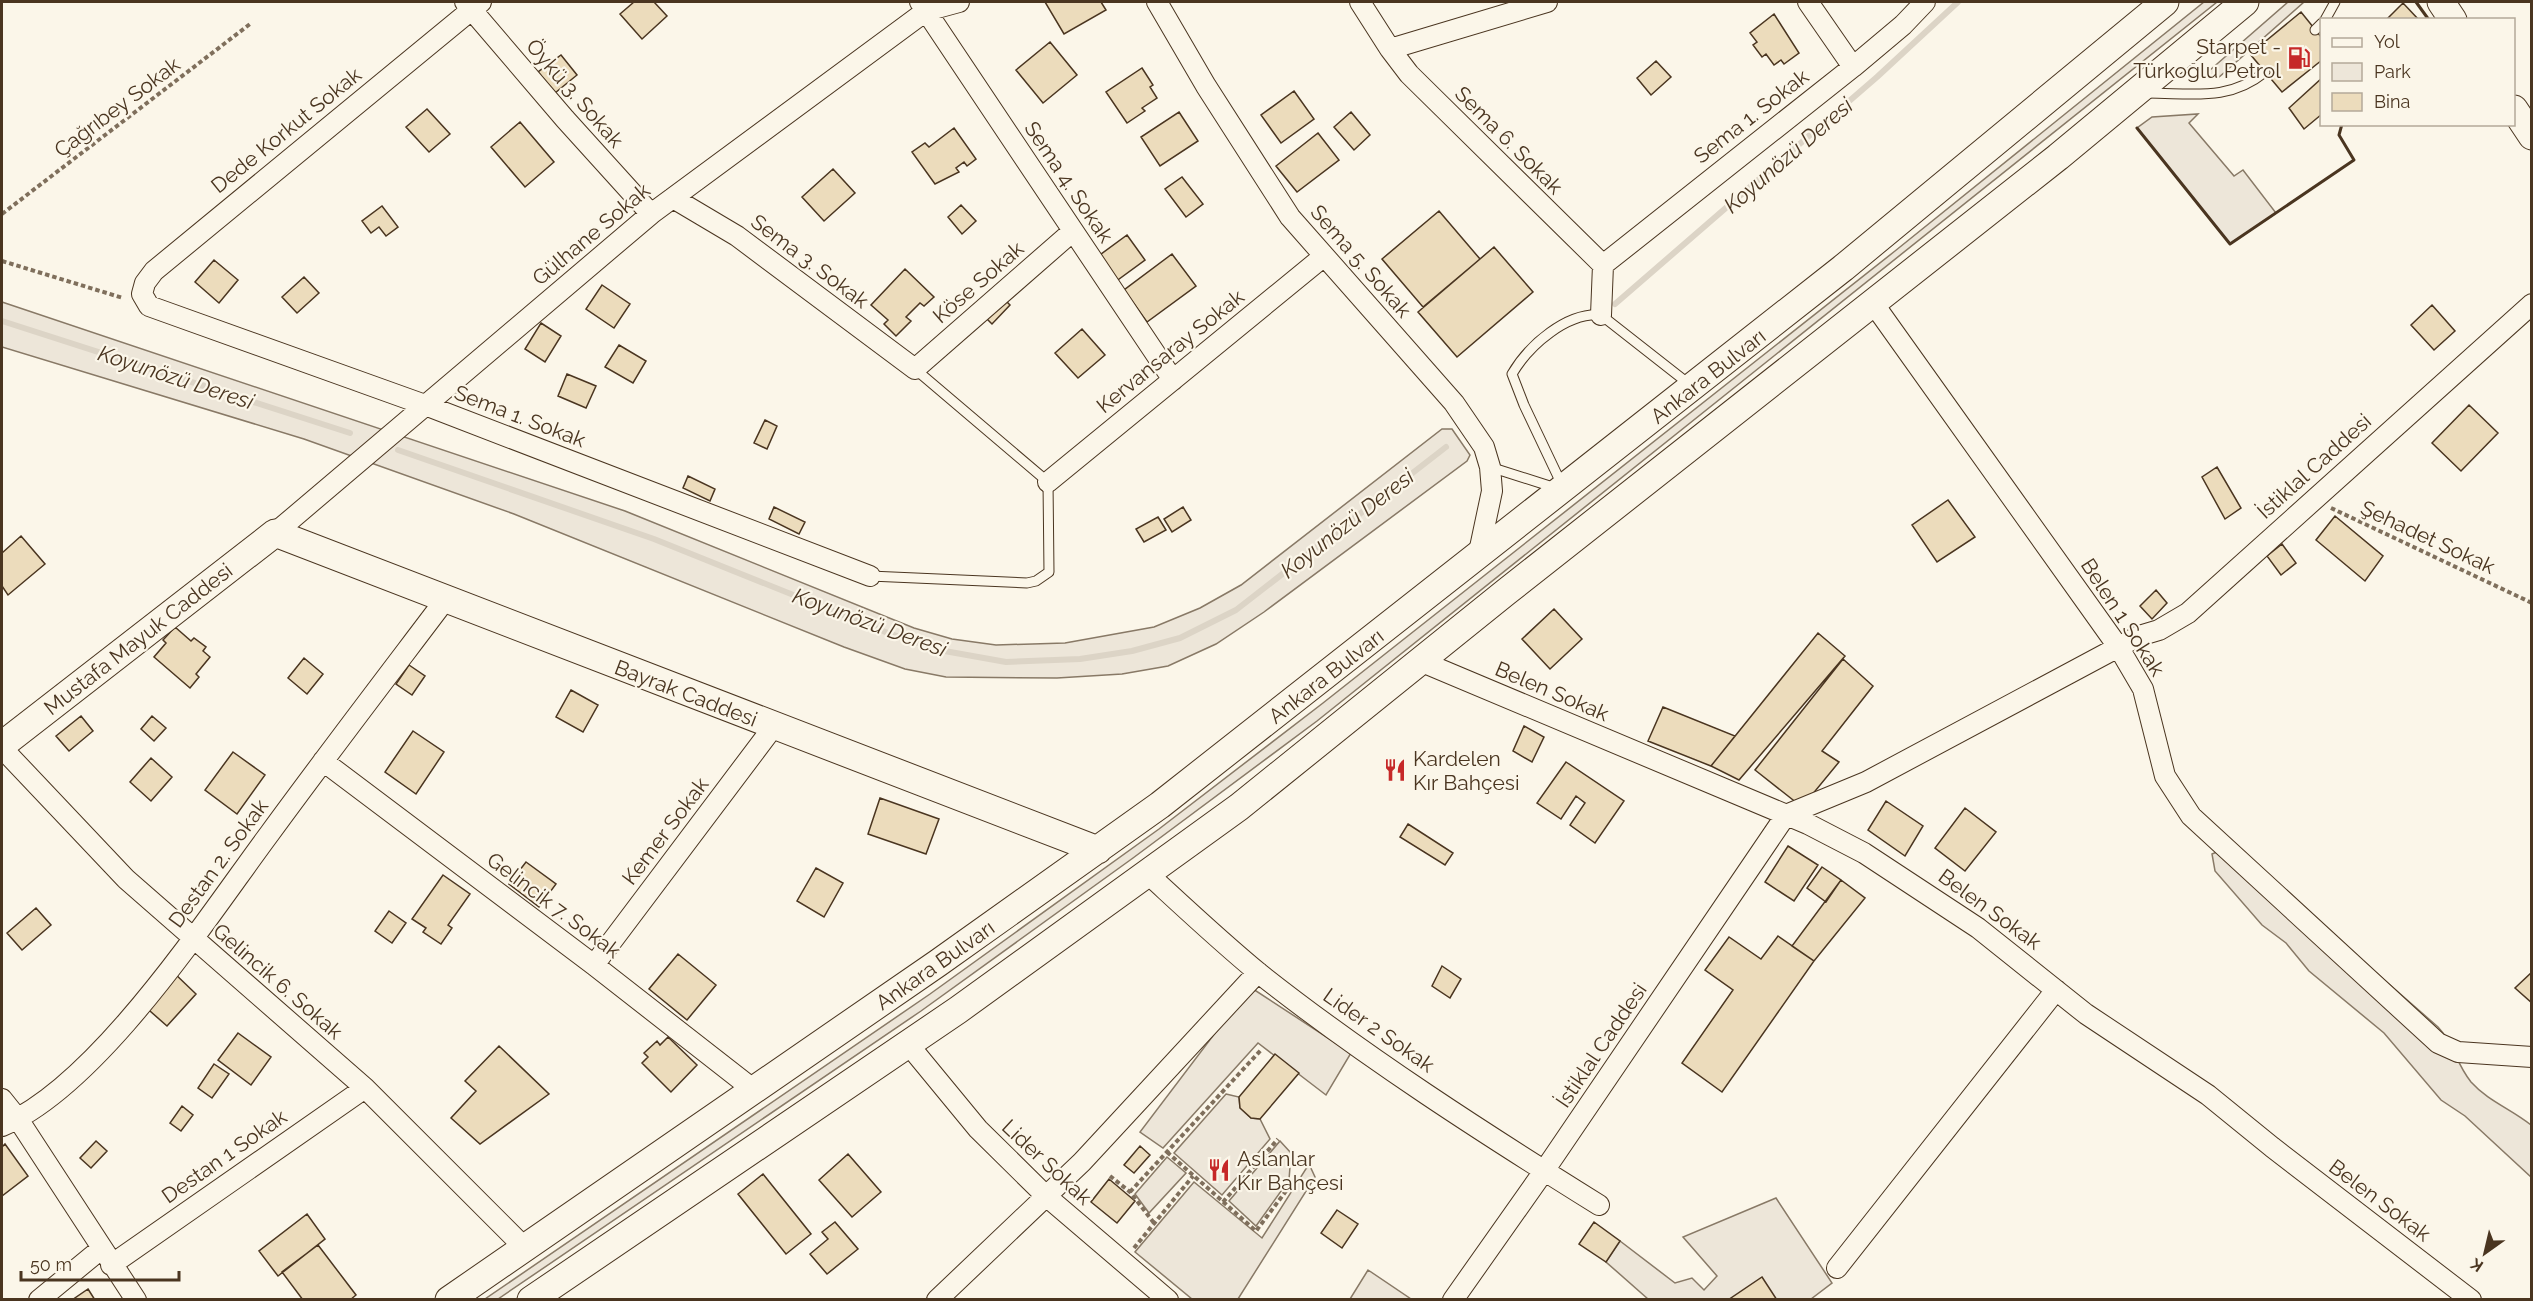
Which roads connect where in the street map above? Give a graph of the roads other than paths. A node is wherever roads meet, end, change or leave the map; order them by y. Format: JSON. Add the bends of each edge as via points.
{"nodes":[{"id":1,"x":959,"y":2,"type":"edge"},
{"id":2,"x":1157,"y":2,"type":"edge"},
{"id":3,"x":1360,"y":2,"type":"edge"},
{"id":4,"x":1547,"y":2,"type":"edge"},
{"id":5,"x":1808,"y":2,"type":"edge"},
{"id":6,"x":1925,"y":2,"type":"edge"},
{"id":7,"x":2165,"y":2,"type":"edge"},
{"id":8,"x":2246,"y":2,"type":"edge"},
{"id":9,"x":2335,"y":2,"type":"edge"},
{"id":10,"x":2441,"y":2,"type":"edge"},
{"id":11,"x":473,"y":4,"type":"edge"},
{"id":12,"x":923,"y":6,"type":"edge"},
{"id":13,"x":2326,"y":18,"type":"edge"},
{"id":14,"x":2452,"y":18,"type":"edge"},
{"id":15,"x":1390,"y":49,"type":"junction"},
{"id":16,"x":1853,"y":67,"type":"junction"},
{"id":17,"x":2265,"y":72,"type":"dead end"},
{"id":18,"x":2136,"y":93,"type":"junction"},
{"id":19,"x":2515,"y":110,"type":"edge"},
{"id":20,"x":2532,"y":136,"type":"edge"},
{"id":21,"x":673,"y":198,"type":"junction"},
{"id":22,"x":651,"y":214,"type":"junction"},
{"id":23,"x":1072,"y":231,"type":"junction"},
{"id":24,"x":1323,"y":256,"type":"junction"},
{"id":25,"x":1603,"y":265,"type":"junction"},
{"id":26,"x":1873,"y":303,"type":"junction"},
{"id":27,"x":2532,"y":304,"type":"edge"},
{"id":28,"x":150,"y":306,"type":"joint"},
{"id":29,"x":1601,"y":315,"type":"junction"},
{"id":30,"x":915,"y":369,"type":"junction"},
{"id":31,"x":1173,"y":380,"type":"junction"},
{"id":32,"x":1693,"y":388,"type":"junction"},
{"id":33,"x":425,"y":405,"type":"junction"},
{"id":34,"x":1490,"y":467,"type":"junction"},
{"id":35,"x":1047,"y":482,"type":"junction"},
{"id":36,"x":1564,"y":490,"type":"junction"},
{"id":37,"x":275,"y":533,"type":"junction"},
{"id":38,"x":1478,"y":557,"type":"junction"},
{"id":39,"x":870,"y":576,"type":"joint"},
{"id":40,"x":445,"y":600,"type":"junction"},
{"id":41,"x":2119,"y":648,"type":"junction"},
{"id":42,"x":1420,"y":661,"type":"junction"},
{"id":43,"x":774,"y":726,"type":"junction"},
{"id":44,"x":2,"y":746,"type":"edge"},
{"id":45,"x":323,"y":761,"type":"junction"},
{"id":46,"x":1786,"y":815,"type":"junction"},
{"id":47,"x":1098,"y":850,"type":"junction"},
{"id":48,"x":1148,"y":874,"type":"junction"},
{"id":49,"x":192,"y":939,"type":"junction"},
{"id":50,"x":594,"y":965,"type":"junction"},
{"id":51,"x":1258,"y":972,"type":"junction"},
{"id":52,"x":2056,"y":990,"type":"junction"},
{"id":53,"x":908,"y":1044,"type":"junction"},
{"id":54,"x":2532,"y":1057,"type":"edge"},
{"id":55,"x":365,"y":1088,"type":"junction"},
{"id":56,"x":754,"y":1090,"type":"junction"},
{"id":57,"x":2,"y":1099,"type":"edge"},
{"id":58,"x":10,"y":1123,"type":"edge"},
{"id":59,"x":1544,"y":1171,"type":"junction"},
{"id":60,"x":1046,"y":1196,"type":"junction"},
{"id":61,"x":1599,"y":1205,"type":"dead end"},
{"id":62,"x":525,"y":1248,"type":"junction"},
{"id":63,"x":106,"y":1257,"type":"junction"},
{"id":64,"x":1837,"y":1268,"type":"dead end"},
{"id":65,"x":549,"y":1294,"type":"edge"},
{"id":66,"x":1157,"y":1296,"type":"edge"},
{"id":67,"x":39,"y":1299,"type":"edge"},
{"id":68,"x":136,"y":1299,"type":"edge"},
{"id":69,"x":449,"y":1299,"type":"edge"},
{"id":70,"x":937,"y":1299,"type":"edge"},
{"id":71,"x":1453,"y":1299,"type":"edge"},
{"id":72,"x":2471,"y":1299,"type":"edge"}],
"edges":[{"from":1,"to":12,"type":"street","name":"Gülhane Sokak"},
{"from":2,"to":24,"type":"street","name":"Sema 5. Sokak","via":[[1290,217]]},
{"from":3,"to":15,"type":"street","name":"Sema 6. Sokak"},
{"from":4,"to":15,"type":"street"},
{"from":5,"to":16,"type":"street"},
{"from":6,"to":16,"type":"street","name":"Sema 1. Sokak"},
{"from":7,"to":32,"type":"main road","name":"Ankara Bulvarı"},
{"from":8,"to":18,"type":"main road"},
{"from":9,"to":13,"type":"lane"},
{"from":10,"to":14,"type":"main road"},
{"from":11,"to":22,"type":"street","name":"Öykü 3. Sokak","via":[[565,119]]},
{"from":11,"to":28,"type":"street","name":"Dede Korkut Sokak","via":[[154,271],[142,294]]},
{"from":12,"to":21,"type":"street","name":"Gülhane Sokak"},
{"from":12,"to":23,"type":"street","name":"Sema 4. Sokak"},
{"from":15,"to":25,"type":"street","name":"Sema 6. Sokak","via":[[1457,123]]},
{"from":16,"to":25,"type":"street","name":"Sema 1. Sokak"},
{"from":17,"to":18,"type":"lane","via":[[2236,91]]},
{"from":18,"to":26,"type":"main road"},
{"from":19,"to":20,"type":"main road"},
{"from":21,"to":22,"type":"street","name":"Gülhane Sokak"},
{"from":21,"to":30,"type":"street","name":"Sema 3. Sokak","via":[[737,236]]},
{"from":22,"to":33,"type":"street","name":"Gülhane Sokak"},
{"from":23,"to":30,"type":"street","name":"Köse Sokak"},
{"from":23,"to":31,"type":"street","name":"Sema 4. Sokak"},
{"from":24,"to":31,"type":"street","name":"Kervansaray Sokak"},
{"from":24,"to":34,"type":"street","name":"Sema 5. Sokak","via":[[1454,403],[1484,447]]},
{"from":25,"to":29,"type":"street"},
{"from":26,"to":41,"type":"street","name":"Belen 1 Sokak"},
{"from":26,"to":42,"type":"main road"},
{"from":27,"to":41,"type":"street","name":"İstiklal Caddesi","via":[[2188,613]]},
{"from":28,"to":33,"type":"street","name":"Sema 1. Sokak"},
{"from":29,"to":32,"type":"lane"},
{"from":29,"to":36,"type":"lane","via":[[1572,319],[1538,343],[1512,374]]},
{"from":30,"to":35,"type":"lane"},
{"from":31,"to":35,"type":"street","name":"Kervansaray Sokak"},
{"from":32,"to":36,"type":"main road","name":"Ankara Bulvarı"},
{"from":33,"to":37,"type":"street","name":"Gülhane Sokak"},
{"from":33,"to":39,"type":"street","name":"Sema 1. Sokak"},
{"from":34,"to":36,"type":"lane"},
{"from":34,"to":38,"type":"street","name":"Sema 5. Sokak","via":[[1489,515]]},
{"from":35,"to":39,"type":"lane","via":[[1049,572],[1036,582]]},
{"from":36,"to":38,"type":"main road","name":"Ankara Bulvarı"},
{"from":37,"to":40,"type":"main road","name":"Bayrak Caddesi"},
{"from":37,"to":44,"type":"main road","name":"Mustafa Mayuk Caddesi"},
{"from":38,"to":47,"type":"main road","name":"Ankara Bulvarı"},
{"from":40,"to":43,"type":"main road","name":"Bayrak Caddesi"},
{"from":40,"to":45,"type":"street","name":"Destan 2. Sokak"},
{"from":41,"to":46,"type":"street","name":"İstiklal Caddesi","via":[[1866,782]]},
{"from":41,"to":54,"type":"street","name":"Belen 1 Sokak","via":[[2143,689],[2165,776],[2191,816],[2438,1043],[2458,1052]]},
{"from":42,"to":46,"type":"street","name":"Belen Sokak"},
{"from":42,"to":48,"type":"main road","via":[[1239,807]]},
{"from":43,"to":47,"type":"main road","name":"Bayrak Caddesi"},
{"from":43,"to":50,"type":"street","name":"Kemer Sokak"},
{"from":44,"to":49,"type":"street","name":"Gelincik 6. Sokak","via":[[119,871]]},
{"from":45,"to":49,"type":"street","name":"Destan 2. Sokak"},
{"from":45,"to":50,"type":"street","name":"Gelincik 7. Sokak"},
{"from":46,"to":52,"type":"street","name":"Belen Sokak","via":[[1904,877],[1978,928]]},
{"from":46,"to":59,"type":"street","name":"İstiklal Caddesi"},
{"from":47,"to":56,"type":"main road","name":"Ankara Bulvarı"},
{"from":48,"to":51,"type":"street","name":"Lider 2 Sokak"},
{"from":48,"to":53,"type":"main road"},
{"from":49,"to":55,"type":"street","name":"Gelincik 6. Sokak"},
{"from":49,"to":58,"type":"street","name":"Destan 2. Sokak","via":[[96,1055],[47,1100]]},
{"from":50,"to":56,"type":"street","name":"Gelincik 7. Sokak"},
{"from":51,"to":59,"type":"street","name":"Lider 2 Sokak","via":[[1356,1044]]},
{"from":51,"to":60,"type":"street"},
{"from":52,"to":64,"type":"street"},
{"from":52,"to":72,"type":"street","name":"Belen Sokak","via":[[2115,1035],[2208,1095]]},
{"from":53,"to":60,"type":"street","name":"Lider Sokak","via":[[971,1122]]},
{"from":53,"to":65,"type":"main road"},
{"from":55,"to":62,"type":"street","name":"Gelincik 6. Sokak"},
{"from":55,"to":63,"type":"street","name":"Destan 1 Sokak"},
{"from":56,"to":62,"type":"main road","name":"Ankara Bulvarı"},
{"from":57,"to":58,"type":"street"},
{"from":58,"to":63,"type":"street"},
{"from":59,"to":61,"type":"street","name":"Lider 2 Sokak"},
{"from":59,"to":71,"type":"street","name":"İstiklal Caddesi"},
{"from":60,"to":66,"type":"street","name":"Lider Sokak"},
{"from":60,"to":70,"type":"street"},
{"from":62,"to":69,"type":"main road","name":"Ankara Bulvarı"},
{"from":63,"to":67,"type":"street","name":"Destan 1 Sokak"},
{"from":63,"to":68,"type":"street"}]}
